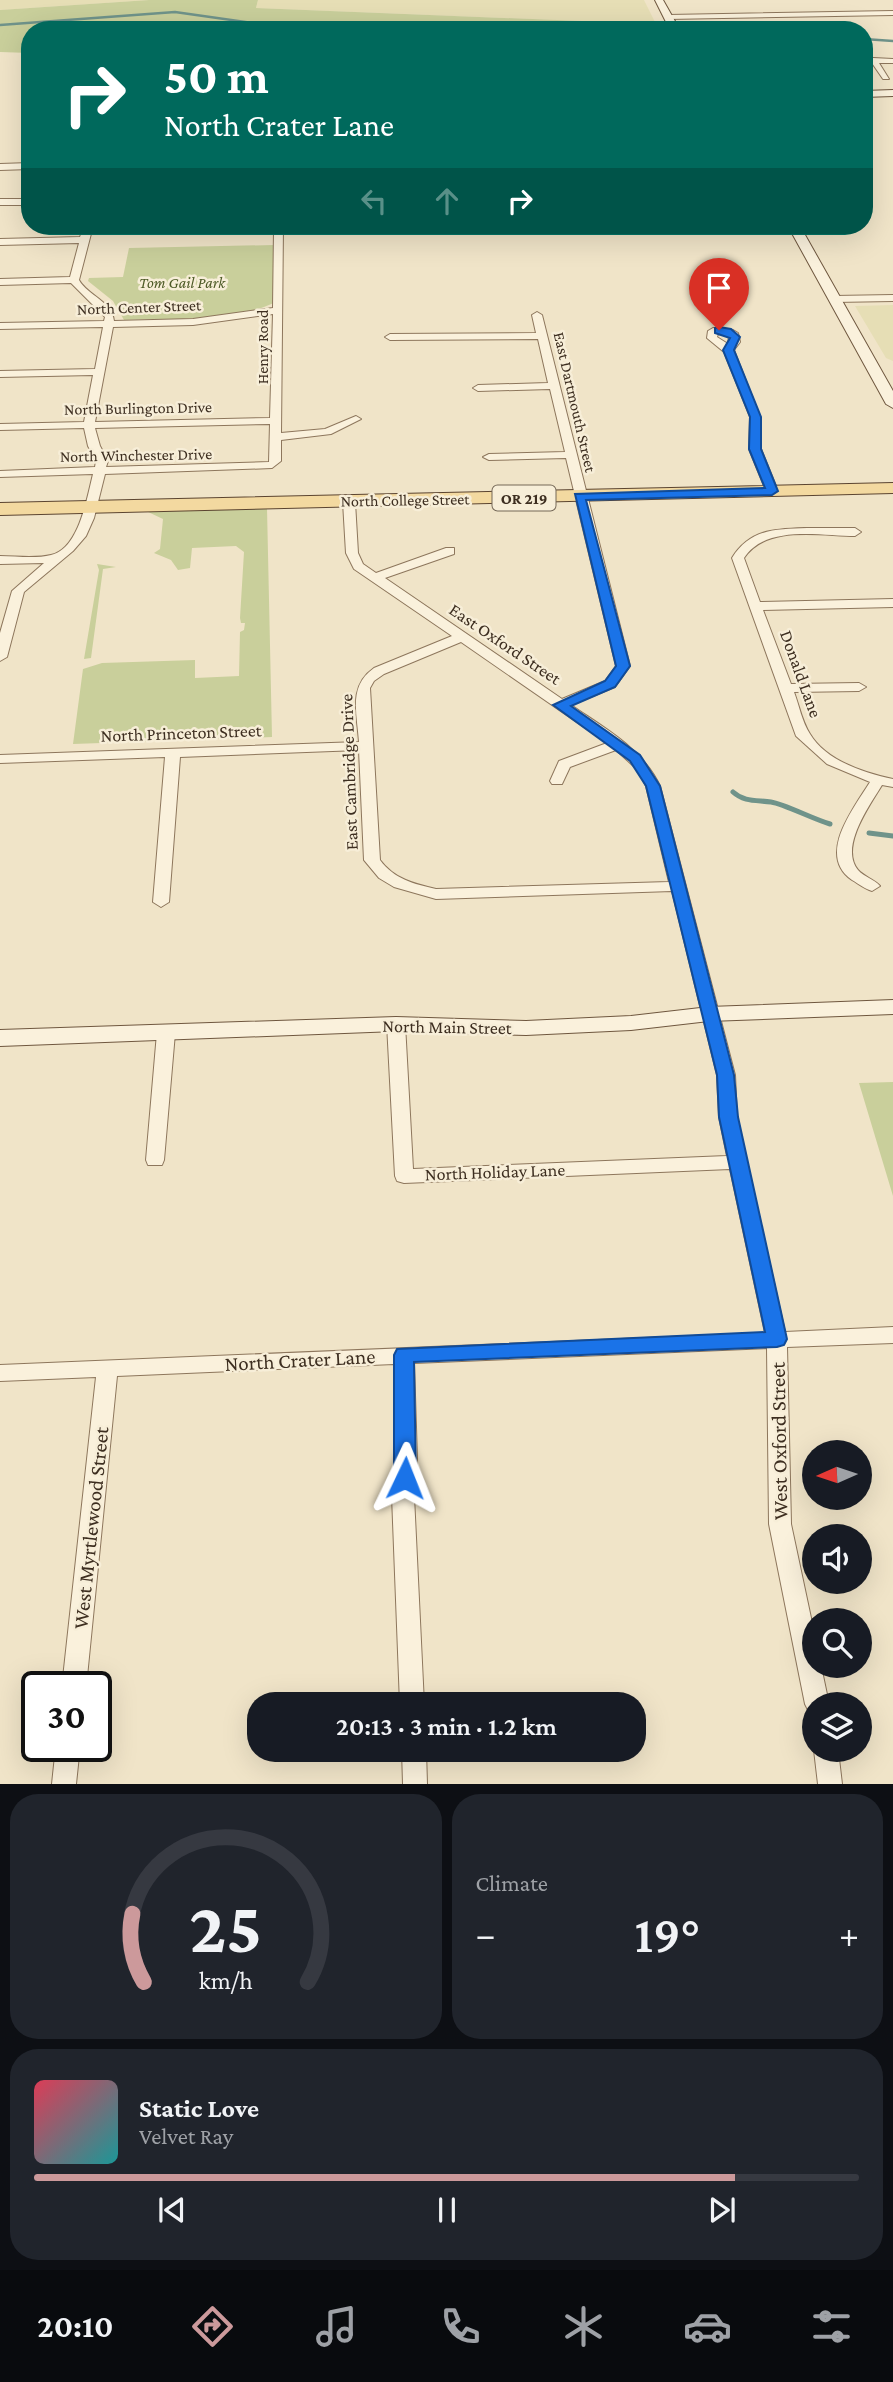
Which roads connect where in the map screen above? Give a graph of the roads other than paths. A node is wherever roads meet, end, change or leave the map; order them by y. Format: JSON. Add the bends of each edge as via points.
{"nodes":[{"id":1,"x":659,"y":0,"type":"edge"},
{"id":2,"x":893,"y":13,"type":"edge"},
{"id":3,"x":668,"y":17,"type":"junction"},
{"id":4,"x":670,"y":21,"type":"edge"},
{"id":5,"x":873,"y":61,"type":"edge"},
{"id":6,"x":893,"y":61,"type":"edge"},
{"id":7,"x":873,"y":65,"type":"edge"},
{"id":8,"x":886,"y":77,"type":"dead end"},
{"id":9,"x":893,"y":93,"type":"edge"},
{"id":10,"x":873,"y":94,"type":"edge"},
{"id":11,"x":21,"y":166,"type":"edge"},
{"id":12,"x":0,"y":167,"type":"edge"},
{"id":13,"x":0,"y":202,"type":"edge"},
{"id":14,"x":21,"y":202,"type":"edge"},
{"id":15,"x":86,"y":235,"type":"edge"},
{"id":16,"x":279,"y":235,"type":"edge"},
{"id":17,"x":799,"y":235,"type":"edge"},
{"id":18,"x":85,"y":240,"type":"junction"},
{"id":19,"x":0,"y":242,"type":"edge"},
{"id":20,"x":74,"y":280,"type":"junction"},
{"id":21,"x":0,"y":282,"type":"edge"},
{"id":22,"x":893,"y":298,"type":"edge"},
{"id":23,"x":834,"y":299,"type":"junction"},
{"id":24,"x":278,"y":310,"type":"junction"},
{"id":25,"x":537,"y":315,"type":"dead end"},
{"id":26,"x":109,"y":324,"type":"junction"},
{"id":27,"x":0,"y":326,"type":"edge"},
{"id":28,"x":541,"y":336,"type":"junction"},
{"id":29,"x":390,"y":337,"type":"dead end"},
{"id":30,"x":729,"y":350,"type":"dead end"},
{"id":31,"x":100,"y":372,"type":"junction"},
{"id":32,"x":0,"y":374,"type":"edge"},
{"id":33,"x":552,"y":386,"type":"junction"},
{"id":34,"x":478,"y":388,"type":"dead end"},
{"id":35,"x":893,"y":404,"type":"edge"},
{"id":36,"x":356,"y":419,"type":"dead end"},
{"id":37,"x":277,"y":421,"type":"junction"},
{"id":38,"x":89,"y":425,"type":"junction"},
{"id":39,"x":0,"y":427,"type":"edge"},
{"id":40,"x":276,"y":437,"type":"junction"},
{"id":41,"x":569,"y":455,"type":"junction"},
{"id":42,"x":489,"y":457,"type":"dead end"},
{"id":43,"x":272,"y":465,"type":"joint"},
{"id":44,"x":100,"y":471,"type":"junction"},
{"id":45,"x":0,"y":474,"type":"edge"},
{"id":46,"x":893,"y":488,"type":"edge"},
{"id":47,"x":772,"y":491,"type":"junction"},
{"id":48,"x":580,"y":496,"type":"junction"},
{"id":49,"x":349,"y":502,"type":"junction"},
{"id":50,"x":91,"y":507,"type":"junction"},
{"id":51,"x":0,"y":509,"type":"edge"},
{"id":52,"x":855,"y":533,"type":"dead end"},
{"id":53,"x":450,"y":551,"type":"dead end"},
{"id":54,"x":53,"y":559,"type":"junction"},
{"id":55,"x":0,"y":560,"type":"edge"},
{"id":56,"x":374,"y":578,"type":"junction"},
{"id":57,"x":893,"y":603,"type":"edge"},
{"id":58,"x":755,"y":606,"type":"junction"},
{"id":59,"x":461,"y":638,"type":"junction"},
{"id":60,"x":0,"y":657,"type":"edge"},
{"id":61,"x":859,"y":687,"type":"dead end"},
{"id":62,"x":785,"y":688,"type":"junction"},
{"id":63,"x":560,"y":705,"type":"junction"},
{"id":64,"x":618,"y":744,"type":"junction"},
{"id":65,"x":364,"y":746,"type":"junction"},
{"id":66,"x":173,"y":753,"type":"junction"},
{"id":67,"x":0,"y":759,"type":"edge"},
{"id":68,"x":557,"y":781,"type":"dead end"},
{"id":69,"x":885,"y":782,"type":"edge"},
{"id":70,"x":677,"y":886,"type":"junction"},
{"id":71,"x":872,"y":886,"type":"dead end"},
{"id":72,"x":161,"y":902,"type":"dead end"},
{"id":73,"x":893,"y":1007,"type":"edge"},
{"id":74,"x":709,"y":1014,"type":"junction"},
{"id":75,"x":396,"y":1024,"type":"junction"},
{"id":76,"x":166,"y":1032,"type":"junction"},
{"id":77,"x":0,"y":1038,"type":"edge"},
{"id":78,"x":155,"y":1160,"type":"dead end"},
{"id":79,"x":738,"y":1162,"type":"junction"},
{"id":80,"x":893,"y":1335,"type":"edge"},
{"id":81,"x":777,"y":1339,"type":"junction"},
{"id":82,"x":404,"y":1355,"type":"junction"},
{"id":83,"x":107,"y":1370,"type":"junction"},
{"id":84,"x":0,"y":1373,"type":"edge"},
{"id":85,"x":76,"y":1671,"type":"edge"},
{"id":86,"x":411,"y":1692,"type":"edge"},
{"id":87,"x":815,"y":1692,"type":"edge"},
{"id":88,"x":66,"y":1762,"type":"edge"},
{"id":89,"x":414,"y":1762,"type":"edge"},
{"id":90,"x":827,"y":1762,"type":"edge"},
{"id":91,"x":64,"y":1783,"type":"edge"},
{"id":92,"x":415,"y":1783,"type":"edge"},
{"id":93,"x":830,"y":1783,"type":"edge"}],
"edges":[{"from":1,"to":3,"type":"main road"},
{"from":2,"to":3,"type":"street"},
{"from":3,"to":4,"type":"main road"},
{"from":5,"to":6,"type":"street"},
{"from":7,"to":8,"type":"street"},
{"from":9,"to":10,"type":"main road"},
{"from":11,"to":12,"type":"street"},
{"from":13,"to":14,"type":"street"},
{"from":15,"to":18,"type":"street"},
{"from":16,"to":24,"type":"street","name":"Henry Road"},
{"from":17,"to":23,"type":"main road"},
{"from":18,"to":19,"type":"street"},
{"from":18,"to":20,"type":"street"},
{"from":20,"to":21,"type":"street"},
{"from":20,"to":26,"type":"street","via":[[107,310]]},
{"from":22,"to":23,"type":"street"},
{"from":23,"to":35,"type":"main road"},
{"from":24,"to":26,"type":"street","name":"North Center Street","via":[[204,321]]},
{"from":24,"to":37,"type":"street","name":"Henry Road"},
{"from":25,"to":28,"type":"street","name":"East Dartmouth Street"},
{"from":26,"to":27,"type":"street","name":"North Center Street"},
{"from":26,"to":31,"type":"street"},
{"from":28,"to":29,"type":"street"},
{"from":28,"to":33,"type":"street","name":"East Dartmouth Street"},
{"from":30,"to":47,"type":"street","via":[[755,417],[755,449]]},
{"from":31,"to":32,"type":"street"},
{"from":31,"to":38,"type":"street"},
{"from":33,"to":34,"type":"street"},
{"from":33,"to":41,"type":"street","name":"East Dartmouth Street"},
{"from":36,"to":40,"type":"street","via":[[327,432]]},
{"from":37,"to":38,"type":"street","name":"North Burlington Drive"},
{"from":37,"to":40,"type":"street","name":"Henry Road"},
{"from":38,"to":39,"type":"street","name":"North Burlington Drive"},
{"from":38,"to":44,"type":"street","via":[[102,461]]},
{"from":40,"to":43,"type":"street","name":"Henry Road"},
{"from":41,"to":42,"type":"street"},
{"from":41,"to":48,"type":"street","name":"East Dartmouth Street"},
{"from":43,"to":44,"type":"street","name":"North Winchester Drive"},
{"from":44,"to":45,"type":"street","name":"North Winchester Drive"},
{"from":44,"to":50,"type":"street"},
{"from":46,"to":47,"type":"main road","name":"North College Street","number":"OR 219"},
{"from":47,"to":48,"type":"main road","name":"North College Street","number":"OR 219"},
{"from":48,"to":49,"type":"main road","name":"North College Street","number":"OR 219"},
{"from":48,"to":63,"type":"street","name":"East Dartmouth Street","via":[[623,666],[610,684]]},
{"from":49,"to":50,"type":"main road","name":"North College Street","number":"OR 219"},
{"from":49,"to":56,"type":"street","name":"East Oxford Street","via":[[352,553],[358,566]]},
{"from":50,"to":51,"type":"main road","name":"North College Street","number":"OR 219"},
{"from":50,"to":54,"type":"street","via":[[80,536]]},
{"from":52,"to":58,"type":"street","name":"Donald Lane","via":[[784,533],[751,540],[738,558]]},
{"from":53,"to":56,"type":"street"},
{"from":54,"to":55,"type":"street"},
{"from":54,"to":60,"type":"street","via":[[18,591]]},
{"from":56,"to":59,"type":"street","name":"East Oxford Street"},
{"from":57,"to":58,"type":"street"},
{"from":58,"to":62,"type":"street","name":"Donald Lane"},
{"from":59,"to":63,"type":"street","name":"East Oxford Street"},
{"from":59,"to":65,"type":"street","name":"East Cambridge Drive","via":[[369,678],[361,698]]},
{"from":61,"to":62,"type":"street"},
{"from":62,"to":69,"type":"street","name":"Donald Lane","via":[[803,736],[813,748],[845,770]]},
{"from":63,"to":64,"type":"street","name":"East Oxford Street"},
{"from":64,"to":68,"type":"street","via":[[564,764]]},
{"from":64,"to":70,"type":"street","name":"East Oxford Street","via":[[645,769],[653,786]]},
{"from":65,"to":66,"type":"street","name":"North Princeton Street"},
{"from":65,"to":70,"type":"street","name":"East Cambridge Drive","via":[[372,860],[392,882],[436,894]]},
{"from":66,"to":67,"type":"street","name":"North Princeton Street"},
{"from":66,"to":72,"type":"street"},
{"from":69,"to":71,"type":"street","via":[[847,836],[844,855],[850,871]]},
{"from":70,"to":74,"type":"street","name":"East Oxford Street"},
{"from":73,"to":74,"type":"main road","name":"North Main Street"},
{"from":74,"to":75,"type":"main road","name":"North Main Street","via":[[526,1028]]},
{"from":74,"to":79,"type":"street","name":"West Oxford Street","via":[[726,1075]]},
{"from":75,"to":76,"type":"main road","name":"North Main Street"},
{"from":75,"to":79,"type":"street","name":"North Holiday Lane","via":[[404,1176]]},
{"from":76,"to":77,"type":"main road","name":"North Main Street"},
{"from":76,"to":78,"type":"street"},
{"from":79,"to":81,"type":"street","name":"West Oxford Street"},
{"from":80,"to":81,"type":"street","name":"North Crater Lane"},
{"from":81,"to":82,"type":"street","name":"North Crater Lane"},
{"from":81,"to":87,"type":"street","name":"West Oxford Street","via":[[780,1524]]},
{"from":82,"to":83,"type":"street","name":"North Crater Lane"},
{"from":82,"to":86,"type":"street","via":[[407,1459],[403,1496]]},
{"from":83,"to":84,"type":"street","name":"North Crater Lane"},
{"from":83,"to":85,"type":"street","name":"West Myrtlewood Street"},
{"from":88,"to":91,"type":"street"},
{"from":89,"to":92,"type":"street"},
{"from":90,"to":93,"type":"street"}]}
